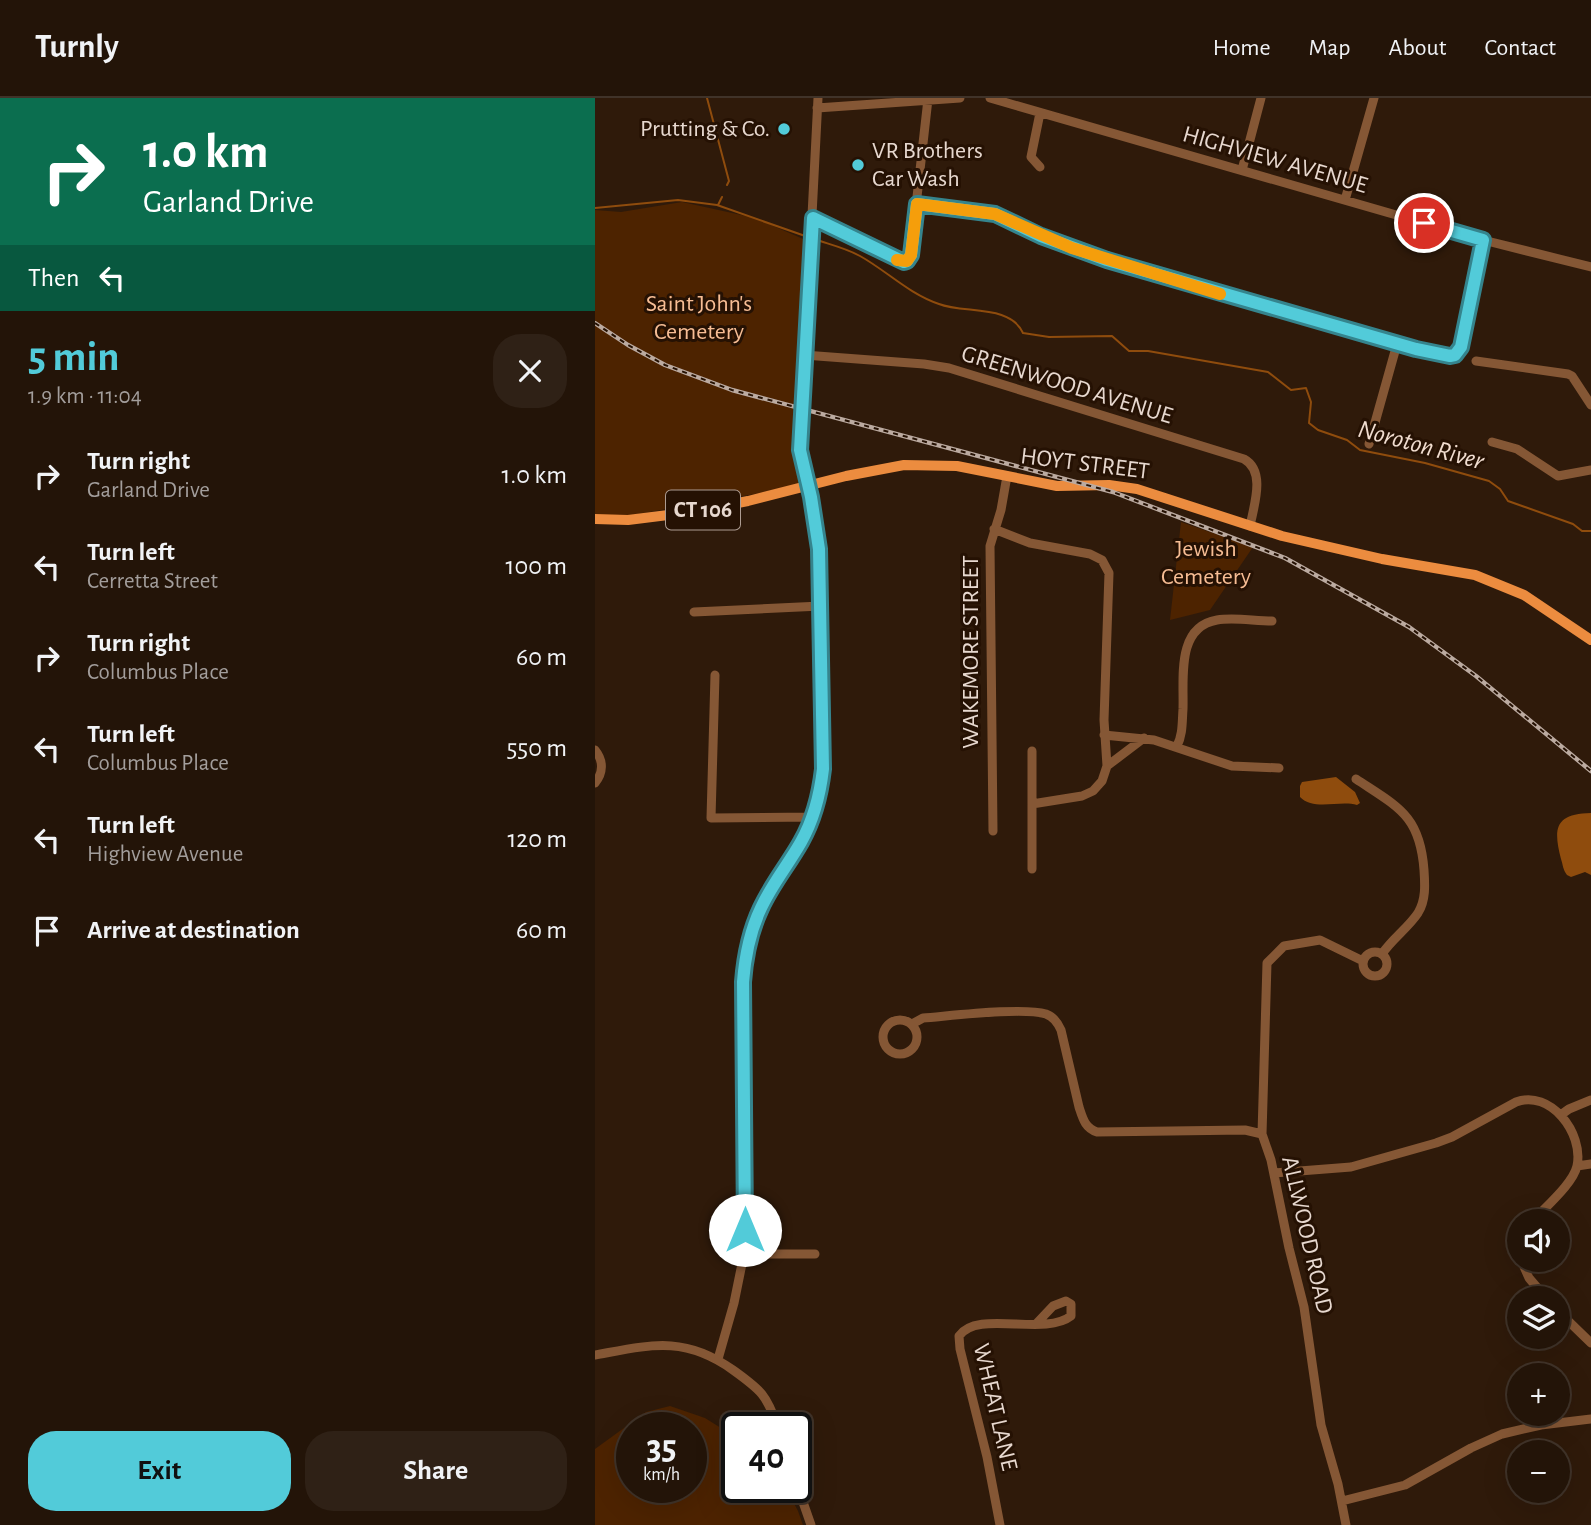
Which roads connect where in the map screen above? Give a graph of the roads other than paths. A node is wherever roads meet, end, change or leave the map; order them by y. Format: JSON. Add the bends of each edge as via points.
{"nodes":[{"id":1,"x":960,"y":98,"type":"edge"},
{"id":2,"x":990,"y":98,"type":"edge"},
{"id":3,"x":1261,"y":98,"type":"edge"},
{"id":4,"x":1374,"y":98,"type":"edge"},
{"id":5,"x":929,"y":99,"type":"edge"},
{"id":6,"x":818,"y":103,"type":"edge"},
{"id":7,"x":1040,"y":113,"type":"junction"},
{"id":8,"x":1040,"y":167,"type":"dead end"},
{"id":9,"x":1242,"y":170,"type":"junction"},
{"id":10,"x":1345,"y":200,"type":"junction"},
{"id":11,"x":917,"y":204,"type":"junction"},
{"id":12,"x":813,"y":218,"type":"junction"},
{"id":13,"x":1483,"y":240,"type":"junction"},
{"id":14,"x":1591,"y":267,"type":"edge"},
{"id":15,"x":1398,"y":344,"type":"junction"},
{"id":16,"x":804,"y":355,"type":"junction"},
{"id":17,"x":1476,"y":361,"type":"dead end"},
{"id":18,"x":1591,"y":405,"type":"edge"},
{"id":19,"x":1492,"y":442,"type":"dead end"},
{"id":20,"x":1369,"y":444,"type":"dead end"},
{"id":21,"x":1591,"y":470,"type":"edge"},
{"id":22,"x":1007,"y":476,"type":"junction"},
{"id":23,"x":808,"y":484,"type":"junction"},
{"id":24,"x":595,"y":519,"type":"edge"},
{"id":25,"x":1250,"y":526,"type":"junction"},
{"id":26,"x":995,"y":529,"type":"junction"},
{"id":27,"x":821,"y":606,"type":"junction"},
{"id":28,"x":694,"y":612,"type":"dead end"},
{"id":29,"x":1272,"y":621,"type":"dead end"},
{"id":30,"x":1591,"y":640,"type":"edge"},
{"id":31,"x":715,"y":675,"type":"dead end"},
{"id":32,"x":1104,"y":735,"type":"junction"},
{"id":33,"x":1144,"y":738,"type":"junction"},
{"id":34,"x":1177,"y":747,"type":"junction"},
{"id":35,"x":595,"y":750,"type":"edge"},
{"id":36,"x":1032,"y":751,"type":"dead end"},
{"id":37,"x":1107,"y":766,"type":"junction"},
{"id":38,"x":1279,"y":768,"type":"dead end"},
{"id":39,"x":1356,"y":779,"type":"dead end"},
{"id":40,"x":595,"y":783,"type":"edge"},
{"id":41,"x":1032,"y":804,"type":"junction"},
{"id":42,"x":813,"y":817,"type":"junction"},
{"id":43,"x":993,"y":831,"type":"dead end"},
{"id":44,"x":1032,"y":869,"type":"dead end"},
{"id":45,"x":1382,"y":954,"type":"junction"},
{"id":46,"x":1363,"y":961,"type":"junction"},
{"id":47,"x":912,"y":1024,"type":"dead end"},
{"id":48,"x":1591,"y":1100,"type":"edge"},
{"id":49,"x":1562,"y":1114,"type":"junction"},
{"id":50,"x":1262,"y":1134,"type":"junction"},
{"id":51,"x":1591,"y":1164,"type":"edge"},
{"id":52,"x":1577,"y":1166,"type":"junction"},
{"id":53,"x":1274,"y":1173,"type":"junction"},
{"id":54,"x":1544,"y":1209,"type":"edge"},
{"id":55,"x":744,"y":1254,"type":"junction"},
{"id":56,"x":815,"y":1254,"type":"dead end"},
{"id":57,"x":1570,"y":1323,"type":"edge"},
{"id":58,"x":1036,"y":1324,"type":"dead end"},
{"id":59,"x":1591,"y":1343,"type":"edge"},
{"id":60,"x":595,"y":1355,"type":"edge"},
{"id":61,"x":718,"y":1359,"type":"junction"},
{"id":62,"x":772,"y":1412,"type":"edge"},
{"id":63,"x":1591,"y":1419,"type":"edge"},
{"id":64,"x":1342,"y":1502,"type":"junction"},
{"id":65,"x":803,"y":1503,"type":"edge"},
{"id":66,"x":811,"y":1525,"type":"edge"},
{"id":67,"x":1000,"y":1525,"type":"edge"},
{"id":68,"x":1346,"y":1525,"type":"edge"}],
"edges":[{"from":1,"to":5,"type":"street"},
{"from":2,"to":7,"type":"street","name":"HIGHVIEW AVENUE"},
{"from":3,"to":9,"type":"street"},
{"from":4,"to":10,"type":"street"},
{"from":5,"to":6,"type":"street"},
{"from":5,"to":11,"type":"street"},
{"from":6,"to":12,"type":"street"},
{"from":7,"to":8,"type":"street","via":[[1031,157]]},
{"from":7,"to":9,"type":"street","name":"HIGHVIEW AVENUE"},
{"from":9,"to":10,"type":"street","name":"HIGHVIEW AVENUE"},
{"from":10,"to":13,"type":"street","name":"HIGHVIEW AVENUE"},
{"from":11,"to":12,"type":"street","via":[[907,261],[894,259]]},
{"from":11,"to":15,"type":"street","via":[[995,214],[1107,260]]},
{"from":12,"to":16,"type":"street"},
{"from":13,"to":14,"type":"street","name":"HIGHVIEW AVENUE"},
{"from":13,"to":15,"type":"street","via":[[1459,351],[1436,355]]},
{"from":15,"to":20,"type":"street"},
{"from":16,"to":23,"type":"street","via":[[800,450]]},
{"from":16,"to":25,"type":"street","name":"GREENWOOD AVENUE","via":[[949,368],[1244,459],[1256,476]]},
{"from":17,"to":18,"type":"street","via":[[1568,374]]},
{"from":19,"to":21,"type":"street","via":[[1517,449],[1558,476]]},
{"from":22,"to":23,"type":"main road","name":"HOYT STREET","number":"CT 106","via":[[916,464]]},
{"from":22,"to":25,"type":"main road","name":"HOYT STREET","number":"CT 106","via":[[1057,486],[1137,489]]},
{"from":22,"to":26,"type":"street","name":"WAKEMORE STREET"},
{"from":23,"to":24,"type":"main road","name":"HOYT STREET","number":"CT 106","via":[[692,512]]},
{"from":23,"to":27,"type":"street","via":[[819,549]]},
{"from":25,"to":30,"type":"main road","name":"HOYT STREET","number":"CT 106","via":[[1374,557],[1486,578],[1534,601]]},
{"from":26,"to":32,"type":"street","via":[[1030,542],[1090,554],[1106,565]]},
{"from":26,"to":43,"type":"street","name":"WAKEMORE STREET","via":[[989,555]]},
{"from":27,"to":28,"type":"street"},
{"from":27,"to":42,"type":"street","via":[[823,769]]},
{"from":29,"to":34,"type":"street","via":[[1217,620],[1196,629],[1187,646],[1182,734]]},
{"from":31,"to":42,"type":"street","via":[[711,818]]},
{"from":32,"to":33,"type":"street"},
{"from":32,"to":37,"type":"street"},
{"from":33,"to":34,"type":"street"},
{"from":33,"to":37,"type":"street"},
{"from":34,"to":38,"type":"street","via":[[1232,766]]},
{"from":35,"to":40,"type":"street","via":[[602,765]]},
{"from":36,"to":41,"type":"street"},
{"from":37,"to":41,"type":"street","via":[[1093,791]]},
{"from":39,"to":45,"type":"street","via":[[1406,815],[1423,855],[1422,905]]},
{"from":41,"to":44,"type":"street"},
{"from":42,"to":55,"type":"street","via":[[760,908],[745,956]]},
{"from":45,"to":46,"type":"street","via":[[1371,953]]},
{"from":45,"to":46,"type":"street","via":[[1387,968],[1378,976],[1366,973]]},
{"from":46,"to":50,"type":"street","via":[[1320,940],[1284,946],[1267,962]]},
{"from":47,"to":50,"type":"street","name":"ALLWOOD ROAD","via":[[923,1018],[1045,1014],[1061,1030],[1082,1119],[1091,1130],[1245,1130]]},
{"from":48,"to":49,"type":"street"},
{"from":49,"to":52,"type":"street","via":[[1575,1142]]},
{"from":49,"to":53,"type":"street","via":[[1526,1099],[1436,1143],[1351,1167]]},
{"from":50,"to":53,"type":"street","name":"ALLWOOD ROAD"},
{"from":51,"to":52,"type":"street"},
{"from":52,"to":54,"type":"street"},
{"from":53,"to":64,"type":"street","name":"ALLWOOD ROAD","via":[[1304,1307],[1321,1425]]},
{"from":55,"to":56,"type":"street"},
{"from":55,"to":61,"type":"street"},
{"from":57,"to":59,"type":"street"},
{"from":58,"to":67,"type":"street","name":"WHEAT LANE","via":[[974,1326],[959,1336]]},
{"from":60,"to":61,"type":"street","via":[[664,1345]]},
{"from":61,"to":62,"type":"street","via":[[759,1389]]},
{"from":63,"to":64,"type":"street","via":[[1502,1434],[1405,1485]]},
{"from":64,"to":68,"type":"street","name":"ALLWOOD ROAD"},
{"from":65,"to":66,"type":"street"}]}
